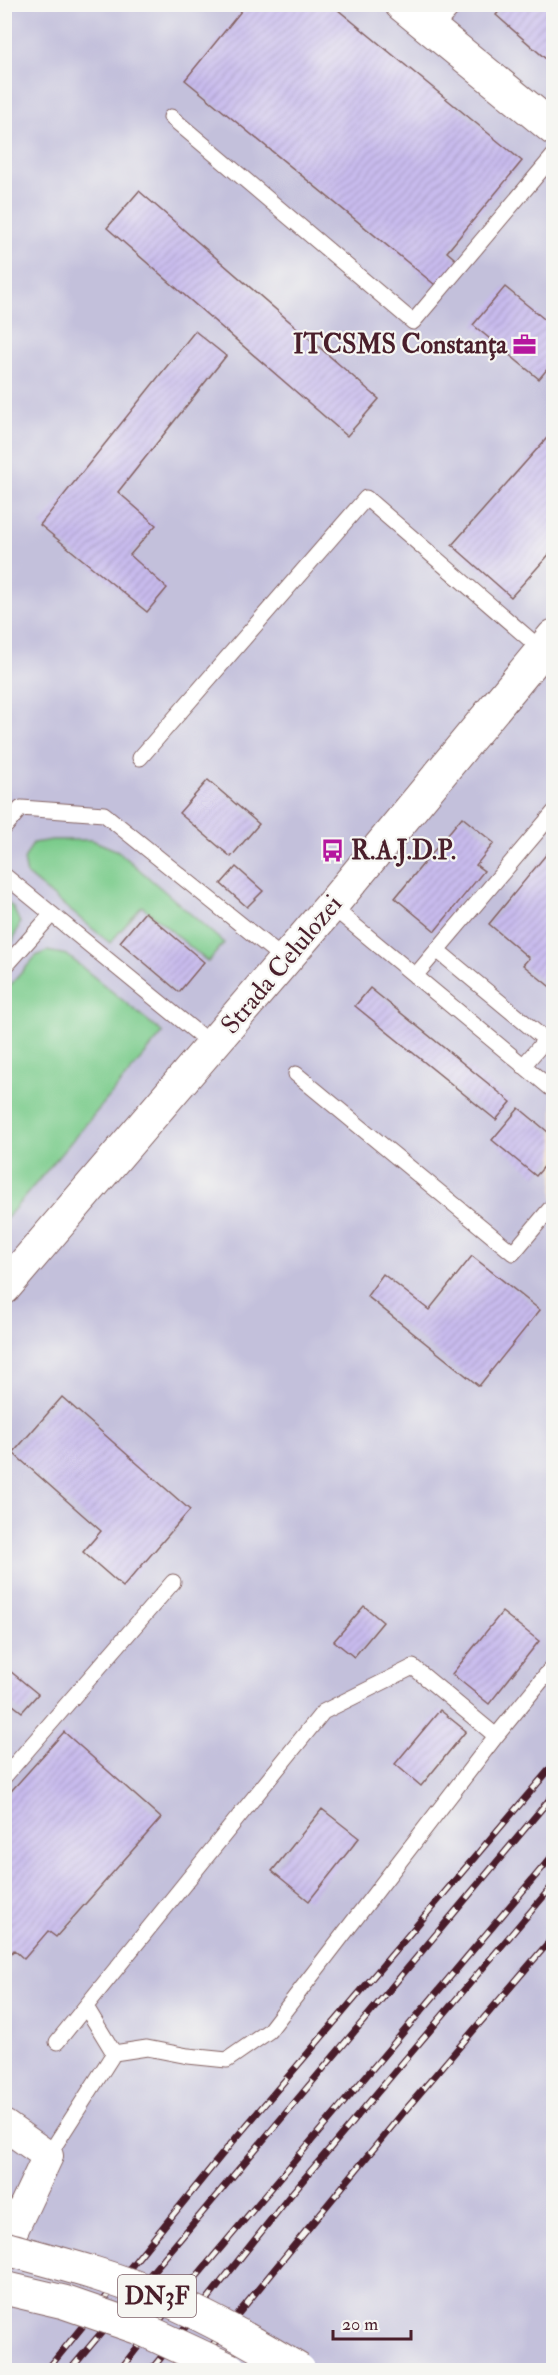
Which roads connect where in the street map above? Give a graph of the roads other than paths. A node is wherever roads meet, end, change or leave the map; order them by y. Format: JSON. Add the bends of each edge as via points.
{"nodes":[{"id":1,"x":401,"y":4,"type":"edge"},
{"id":2,"x":456,"y":4,"type":"edge"},
{"id":3,"x":432,"y":30,"type":"junction"},
{"id":4,"x":171,"y":117,"type":"dead end"},
{"id":5,"x":554,"y":129,"type":"edge"},
{"id":6,"x":554,"y":155,"type":"edge"},
{"id":7,"x":548,"y":643,"type":"edge"},
{"id":8,"x":140,"y":758,"type":"dead end"},
{"id":9,"x":554,"y":812,"type":"edge"},
{"id":10,"x":4,"y":828,"type":"edge"},
{"id":11,"x":4,"y":875,"type":"edge"},
{"id":12,"x":331,"y":906,"type":"junction"},
{"id":13,"x":52,"y":914,"type":"junction"},
{"id":14,"x":437,"y":950,"type":"junction"},
{"id":15,"x":285,"y":960,"type":"junction"},
{"id":16,"x":4,"y":968,"type":"edge"},
{"id":17,"x":415,"y":976,"type":"junction"},
{"id":18,"x":551,"y":1039,"type":"edge"},
{"id":19,"x":212,"y":1045,"type":"junction"},
{"id":20,"x":523,"y":1066,"type":"junction"},
{"id":21,"x":296,"y":1074,"type":"dead end"},
{"id":22,"x":554,"y":1091,"type":"edge"},
{"id":23,"x":554,"y":1204,"type":"edge"},
{"id":24,"x":4,"y":1288,"type":"edge"},
{"id":25,"x":173,"y":1581,"type":"dead end"},
{"id":26,"x":554,"y":1665,"type":"edge"},
{"id":27,"x":496,"y":1736,"type":"junction"},
{"id":28,"x":4,"y":1777,"type":"edge"},
{"id":29,"x":86,"y":2007,"type":"junction"},
{"id":30,"x":57,"y":2042,"type":"dead end"},
{"id":31,"x":114,"y":2053,"type":"junction"},
{"id":32,"x":4,"y":2125,"type":"edge"},
{"id":33,"x":48,"y":2156,"type":"junction"},
{"id":34,"x":4,"y":2248,"type":"edge"},
{"id":35,"x":4,"y":2288,"type":"edge"},
{"id":36,"x":230,"y":2370,"type":"edge"},
{"id":37,"x":299,"y":2370,"type":"edge"}],
"edges":[{"from":1,"to":3,"type":"street"},
{"from":2,"to":3,"type":"lane"},
{"from":3,"to":5,"type":"street"},
{"from":4,"to":6,"type":"lane","via":[[413,322]]},
{"from":7,"to":8,"type":"lane","via":[[366,498]]},
{"from":7,"to":12,"type":"street","name":"Strada Celulozei"},
{"from":9,"to":14,"type":"lane"},
{"from":10,"to":15,"type":"lane","via":[[21,808],[104,814]]},
{"from":11,"to":13,"type":"lane"},
{"from":12,"to":15,"type":"street","name":"Strada Celulozei"},
{"from":12,"to":17,"type":"lane"},
{"from":13,"to":16,"type":"lane"},
{"from":13,"to":19,"type":"lane"},
{"from":14,"to":17,"type":"lane"},
{"from":14,"to":18,"type":"lane"},
{"from":15,"to":19,"type":"street","name":"Strada Celulozei"},
{"from":17,"to":20,"type":"lane"},
{"from":18,"to":20,"type":"lane"},
{"from":19,"to":24,"type":"street","name":"Strada Celulozei"},
{"from":20,"to":22,"type":"lane"},
{"from":21,"to":23,"type":"lane","via":[[513,1253]]},
{"from":25,"to":28,"type":"lane"},
{"from":26,"to":27,"type":"lane"},
{"from":27,"to":29,"type":"lane","via":[[413,1667],[323,1712]]},
{"from":27,"to":31,"type":"lane","via":[[269,2031],[227,2060],[147,2048]]},
{"from":29,"to":30,"type":"lane"},
{"from":29,"to":31,"type":"lane"},
{"from":31,"to":33,"type":"lane"},
{"from":32,"to":33,"type":"street"},
{"from":33,"to":34,"type":"street"},
{"from":34,"to":37,"type":"street","number":"DN3F","bridge":true,"via":[[84,2270],[165,2299]]},
{"from":35,"to":36,"type":"street","number":"DN3F","bridge":true,"via":[[64,2302],[142,2330]]}]}
